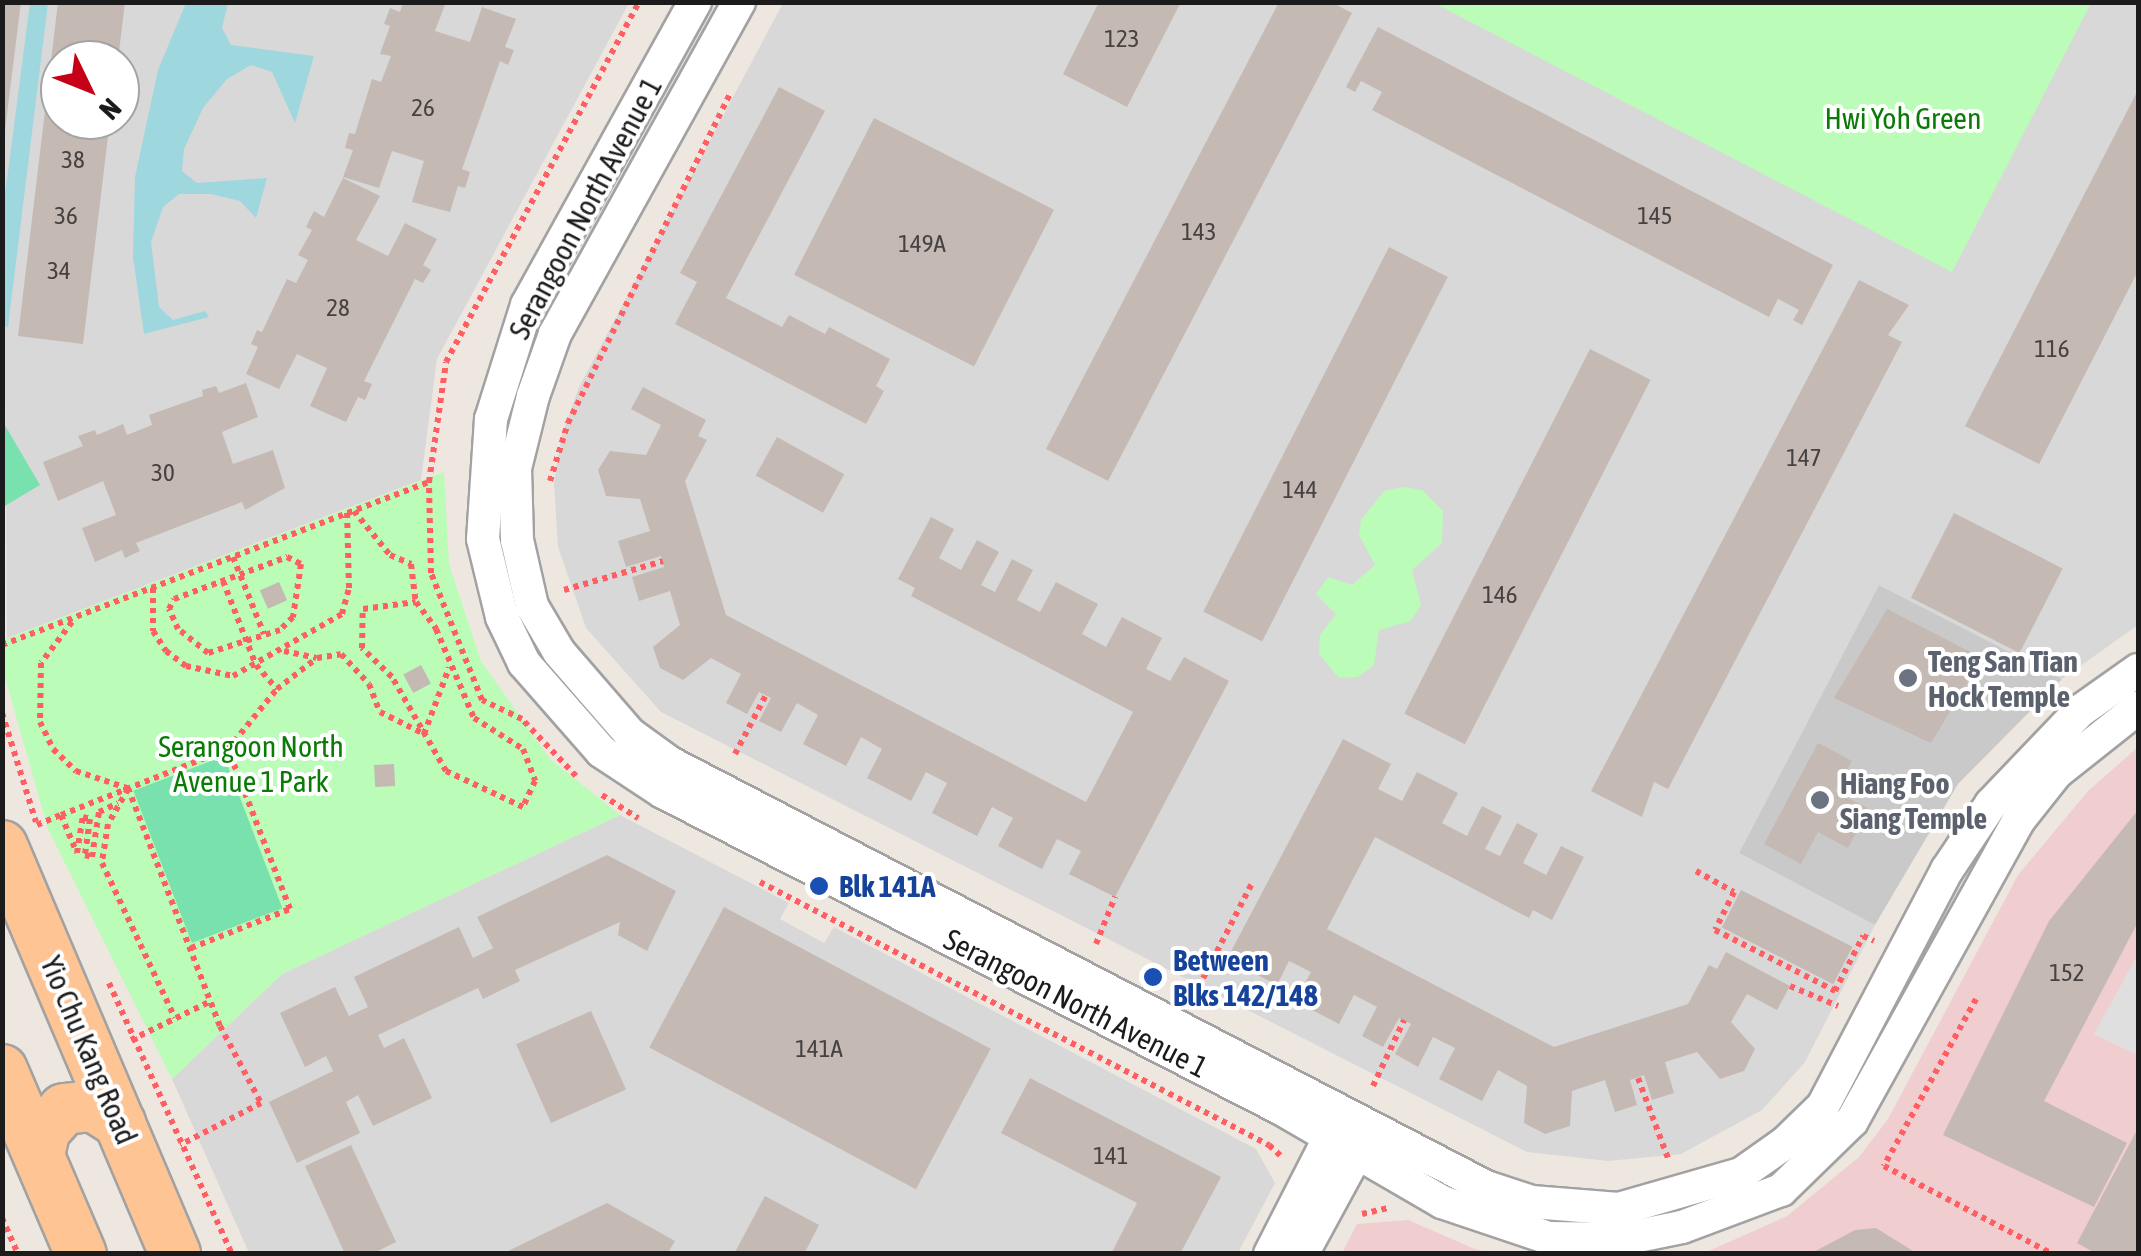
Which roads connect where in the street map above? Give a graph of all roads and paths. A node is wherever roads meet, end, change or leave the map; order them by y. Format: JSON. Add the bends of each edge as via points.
{"nodes":[{"id":1,"x":695,"y":2,"type":"edge"},
{"id":2,"x":739,"y":2,"type":"edge"},
{"id":3,"x":738,"y":77,"type":"dead end"},
{"id":4,"x":429,"y":482,"type":"dead end"},
{"id":5,"x":545,"y":495,"type":"dead end"},
{"id":6,"x":351,"y":512,"type":"junction"},
{"id":7,"x":233,"y":557,"type":"junction"},
{"id":8,"x":662,"y":562,"type":"dead end"},
{"id":9,"x":240,"y":575,"type":"junction"},
{"id":10,"x":561,"y":579,"type":"dead end"},
{"id":11,"x":223,"y":581,"type":"junction"},
{"id":12,"x":152,"y":588,"type":"junction"},
{"id":13,"x":416,"y":602,"type":"junction"},
{"id":14,"x":78,"y":616,"type":"junction"},
{"id":15,"x":455,"y":634,"type":"dead end"},
{"id":16,"x":264,"y":635,"type":"junction"},
{"id":17,"x":246,"y":640,"type":"junction"},
{"id":18,"x":440,"y":640,"type":"junction"},
{"id":19,"x":2,"y":645,"type":"edge"},
{"id":20,"x":284,"y":652,"type":"junction"},
{"id":21,"x":317,"y":658,"type":"junction"},
{"id":22,"x":256,"y":665,"type":"junction"},
{"id":23,"x":449,"y":668,"type":"junction"},
{"id":24,"x":2138,"y":670,"type":"edge"},
{"id":25,"x":276,"y":690,"type":"junction"},
{"id":26,"x":766,"y":696,"type":"dead end"},
{"id":27,"x":2138,"y":708,"type":"edge"},
{"id":28,"x":2,"y":713,"type":"edge"},
{"id":29,"x":424,"y":734,"type":"junction"},
{"id":30,"x":228,"y":748,"type":"junction"},
{"id":31,"x":735,"y":754,"type":"dead end"},
{"id":32,"x":2046,"y":762,"type":"junction"},
{"id":33,"x":128,"y":788,"type":"junction"},
{"id":34,"x":118,"y":803,"type":"junction"},
{"id":35,"x":61,"y":815,"type":"junction"},
{"id":36,"x":28,"y":836,"type":"edge"},
{"id":37,"x":1947,"y":870,"type":"junction"},
{"id":38,"x":1696,"y":871,"type":"dead end"},
{"id":39,"x":1253,"y":881,"type":"dead end"},
{"id":40,"x":1977,"y":888,"type":"junction"},
{"id":41,"x":1115,"y":897,"type":"dead end"},
{"id":42,"x":1874,"y":941,"type":"dead end"},
{"id":43,"x":1096,"y":944,"type":"dead end"},
{"id":44,"x":190,"y":948,"type":"junction"},
{"id":45,"x":102,"y":967,"type":"dead end"},
{"id":46,"x":1790,"y":986,"type":"dead end"},
{"id":47,"x":1194,"y":996,"type":"dead end"},
{"id":48,"x":1976,"y":999,"type":"dead end"},
{"id":49,"x":211,"y":1001,"type":"junction"},
{"id":50,"x":1838,"y":1006,"type":"dead end"},
{"id":51,"x":175,"y":1018,"type":"junction"},
{"id":52,"x":1404,"y":1020,"type":"dead end"},
{"id":53,"x":1037,"y":1026,"type":"dead end"},
{"id":54,"x":134,"y":1038,"type":"junction"},
{"id":55,"x":121,"y":1045,"type":"dead end"},
{"id":56,"x":2,"y":1070,"type":"edge"},
{"id":57,"x":1638,"y":1078,"type":"dead end"},
{"id":58,"x":1373,"y":1086,"type":"dead end"},
{"id":59,"x":120,"y":1123,"type":"junction"},
{"id":60,"x":1349,"y":1134,"type":"junction"},
{"id":61,"x":182,"y":1144,"type":"junction"},
{"id":62,"x":173,"y":1149,"type":"dead end"},
{"id":63,"x":38,"y":1155,"type":"junction"},
{"id":64,"x":1669,"y":1162,"type":"dead end"},
{"id":65,"x":1287,"y":1170,"type":"dead end"},
{"id":66,"x":2,"y":1218,"type":"edge"},
{"id":67,"x":18,"y":1254,"type":"edge"},
{"id":68,"x":81,"y":1254,"type":"edge"},
{"id":69,"x":175,"y":1254,"type":"edge"},
{"id":70,"x":232,"y":1254,"type":"edge"},
{"id":71,"x":1270,"y":1254,"type":"edge"},
{"id":72,"x":1302,"y":1254,"type":"edge"},
{"id":73,"x":2052,"y":1254,"type":"edge"}],
"edges":[{"from":1,"to":60,"type":"street","name":"Serangoon North Avenue 1","via":[[527,305],[492,419],[483,539],[502,617],[524,663],[573,726],[631,772],[1280,1108]]},
{"from":2,"to":60,"type":"street","name":"Serangoon North Avenue 1","via":[[555,334],[533,396],[515,468],[517,540],[532,606],[597,699],[670,764]]},
{"from":3,"to":5,"type":"path","via":[[568,423]]},
{"from":4,"to":6,"type":"path"},
{"from":6,"to":7,"type":"path"},
{"from":6,"to":13,"type":"path","via":[[390,555],[411,564]]},
{"from":6,"to":20,"type":"path","via":[[342,614]]},
{"from":7,"to":9,"type":"path"},
{"from":7,"to":12,"type":"path"},
{"from":8,"to":10,"type":"path","via":[[566,594]]},
{"from":9,"to":11,"type":"path"},
{"from":9,"to":16,"type":"path"},
{"from":9,"to":16,"type":"path","via":[[287,558],[301,564],[292,617]]},
{"from":11,"to":17,"type":"path"},
{"from":11,"to":17,"type":"path","via":[[174,599],[169,609],[192,646],[208,653]]},
{"from":12,"to":14,"type":"path"},
{"from":12,"to":22,"type":"path","via":[[153,630],[186,666],[233,676]]},
{"from":13,"to":18,"type":"path"},
{"from":13,"to":29,"type":"path","via":[[364,608],[362,648],[392,677]]},
{"from":14,"to":19,"type":"path"},
{"from":14,"to":33,"type":"path","via":[[41,663],[40,722],[53,749],[76,772]]},
{"from":15,"to":18,"type":"path"},
{"from":16,"to":17,"type":"path"},
{"from":17,"to":22,"type":"path"},
{"from":18,"to":23,"type":"path"},
{"from":20,"to":21,"type":"path"},
{"from":20,"to":22,"type":"path"},
{"from":21,"to":25,"type":"path"},
{"from":21,"to":29,"type":"path","via":[[341,654],[370,684],[380,712]]},
{"from":22,"to":25,"type":"path"},
{"from":23,"to":29,"type":"path"},
{"from":23,"to":29,"type":"path","via":[[474,718],[522,749],[535,782],[523,807],[446,771]]},
{"from":24,"to":32,"type":"street","name":"Serangoon North Avenue 1","via":[[2080,710]]},
{"from":25,"to":30,"type":"path"},
{"from":26,"to":31,"type":"path"},
{"from":27,"to":32,"type":"street","name":"Serangoon North Avenue 1"},
{"from":28,"to":36,"type":"path"},
{"from":30,"to":33,"type":"path"},
{"from":30,"to":44,"type":"path","via":[[290,909]]},
{"from":32,"to":37,"type":"street","name":"Serangoon North Avenue 1"},
{"from":32,"to":40,"type":"street","name":"Serangoon North Avenue 1"},
{"from":33,"to":34,"type":"path"},
{"from":33,"to":35,"type":"path"},
{"from":33,"to":44,"type":"path"},
{"from":34,"to":35,"type":"path","via":[[99,812],[92,857],[85,855],[90,820],[83,817],[73,853]]},
{"from":34,"to":51,"type":"path","via":[[102,863]]},
{"from":35,"to":36,"type":"path"},
{"from":36,"to":59,"type":"main road","name":"Yio Chu Kang Road"},
{"from":37,"to":40,"type":"street"},
{"from":37,"to":60,"type":"street","name":"Serangoon North Avenue 1","via":[[1823,1106],[1741,1174],[1619,1209],[1532,1202]]},
{"from":38,"to":42,"type":"path","via":[[1734,892],[1714,930],[1835,992],[1863,936]]},
{"from":39,"to":47,"type":"path"},
{"from":40,"to":60,"type":"street","name":"Serangoon North Avenue 1","via":[[1852,1121],[1781,1190],[1682,1227],[1623,1239],[1549,1238],[1480,1218]]},
{"from":41,"to":43,"type":"path"},
{"from":44,"to":49,"type":"path"},
{"from":45,"to":54,"type":"path"},
{"from":46,"to":50,"type":"path"},
{"from":48,"to":73,"type":"path","via":[[1884,1166]]},
{"from":49,"to":51,"type":"path"},
{"from":49,"to":61,"type":"path","via":[[261,1103]]},
{"from":51,"to":54,"type":"path"},
{"from":52,"to":58,"type":"path"},
{"from":53,"to":65,"type":"path","via":[[1268,1145]]},
{"from":54,"to":55,"type":"path"},
{"from":54,"to":61,"type":"path"},
{"from":56,"to":63,"type":"main road"},
{"from":57,"to":64,"type":"path"},
{"from":59,"to":63,"type":"main road","via":[[93,1106],[64,1109],[45,1130]]},
{"from":59,"to":69,"type":"main road","name":"Yio Chu Kang Road"},
{"from":60,"to":71,"type":"street"},
{"from":60,"to":72,"type":"street"},
{"from":61,"to":62,"type":"path"},
{"from":61,"to":70,"type":"path"},
{"from":63,"to":68,"type":"main road"},
{"from":66,"to":67,"type":"path"}]}
